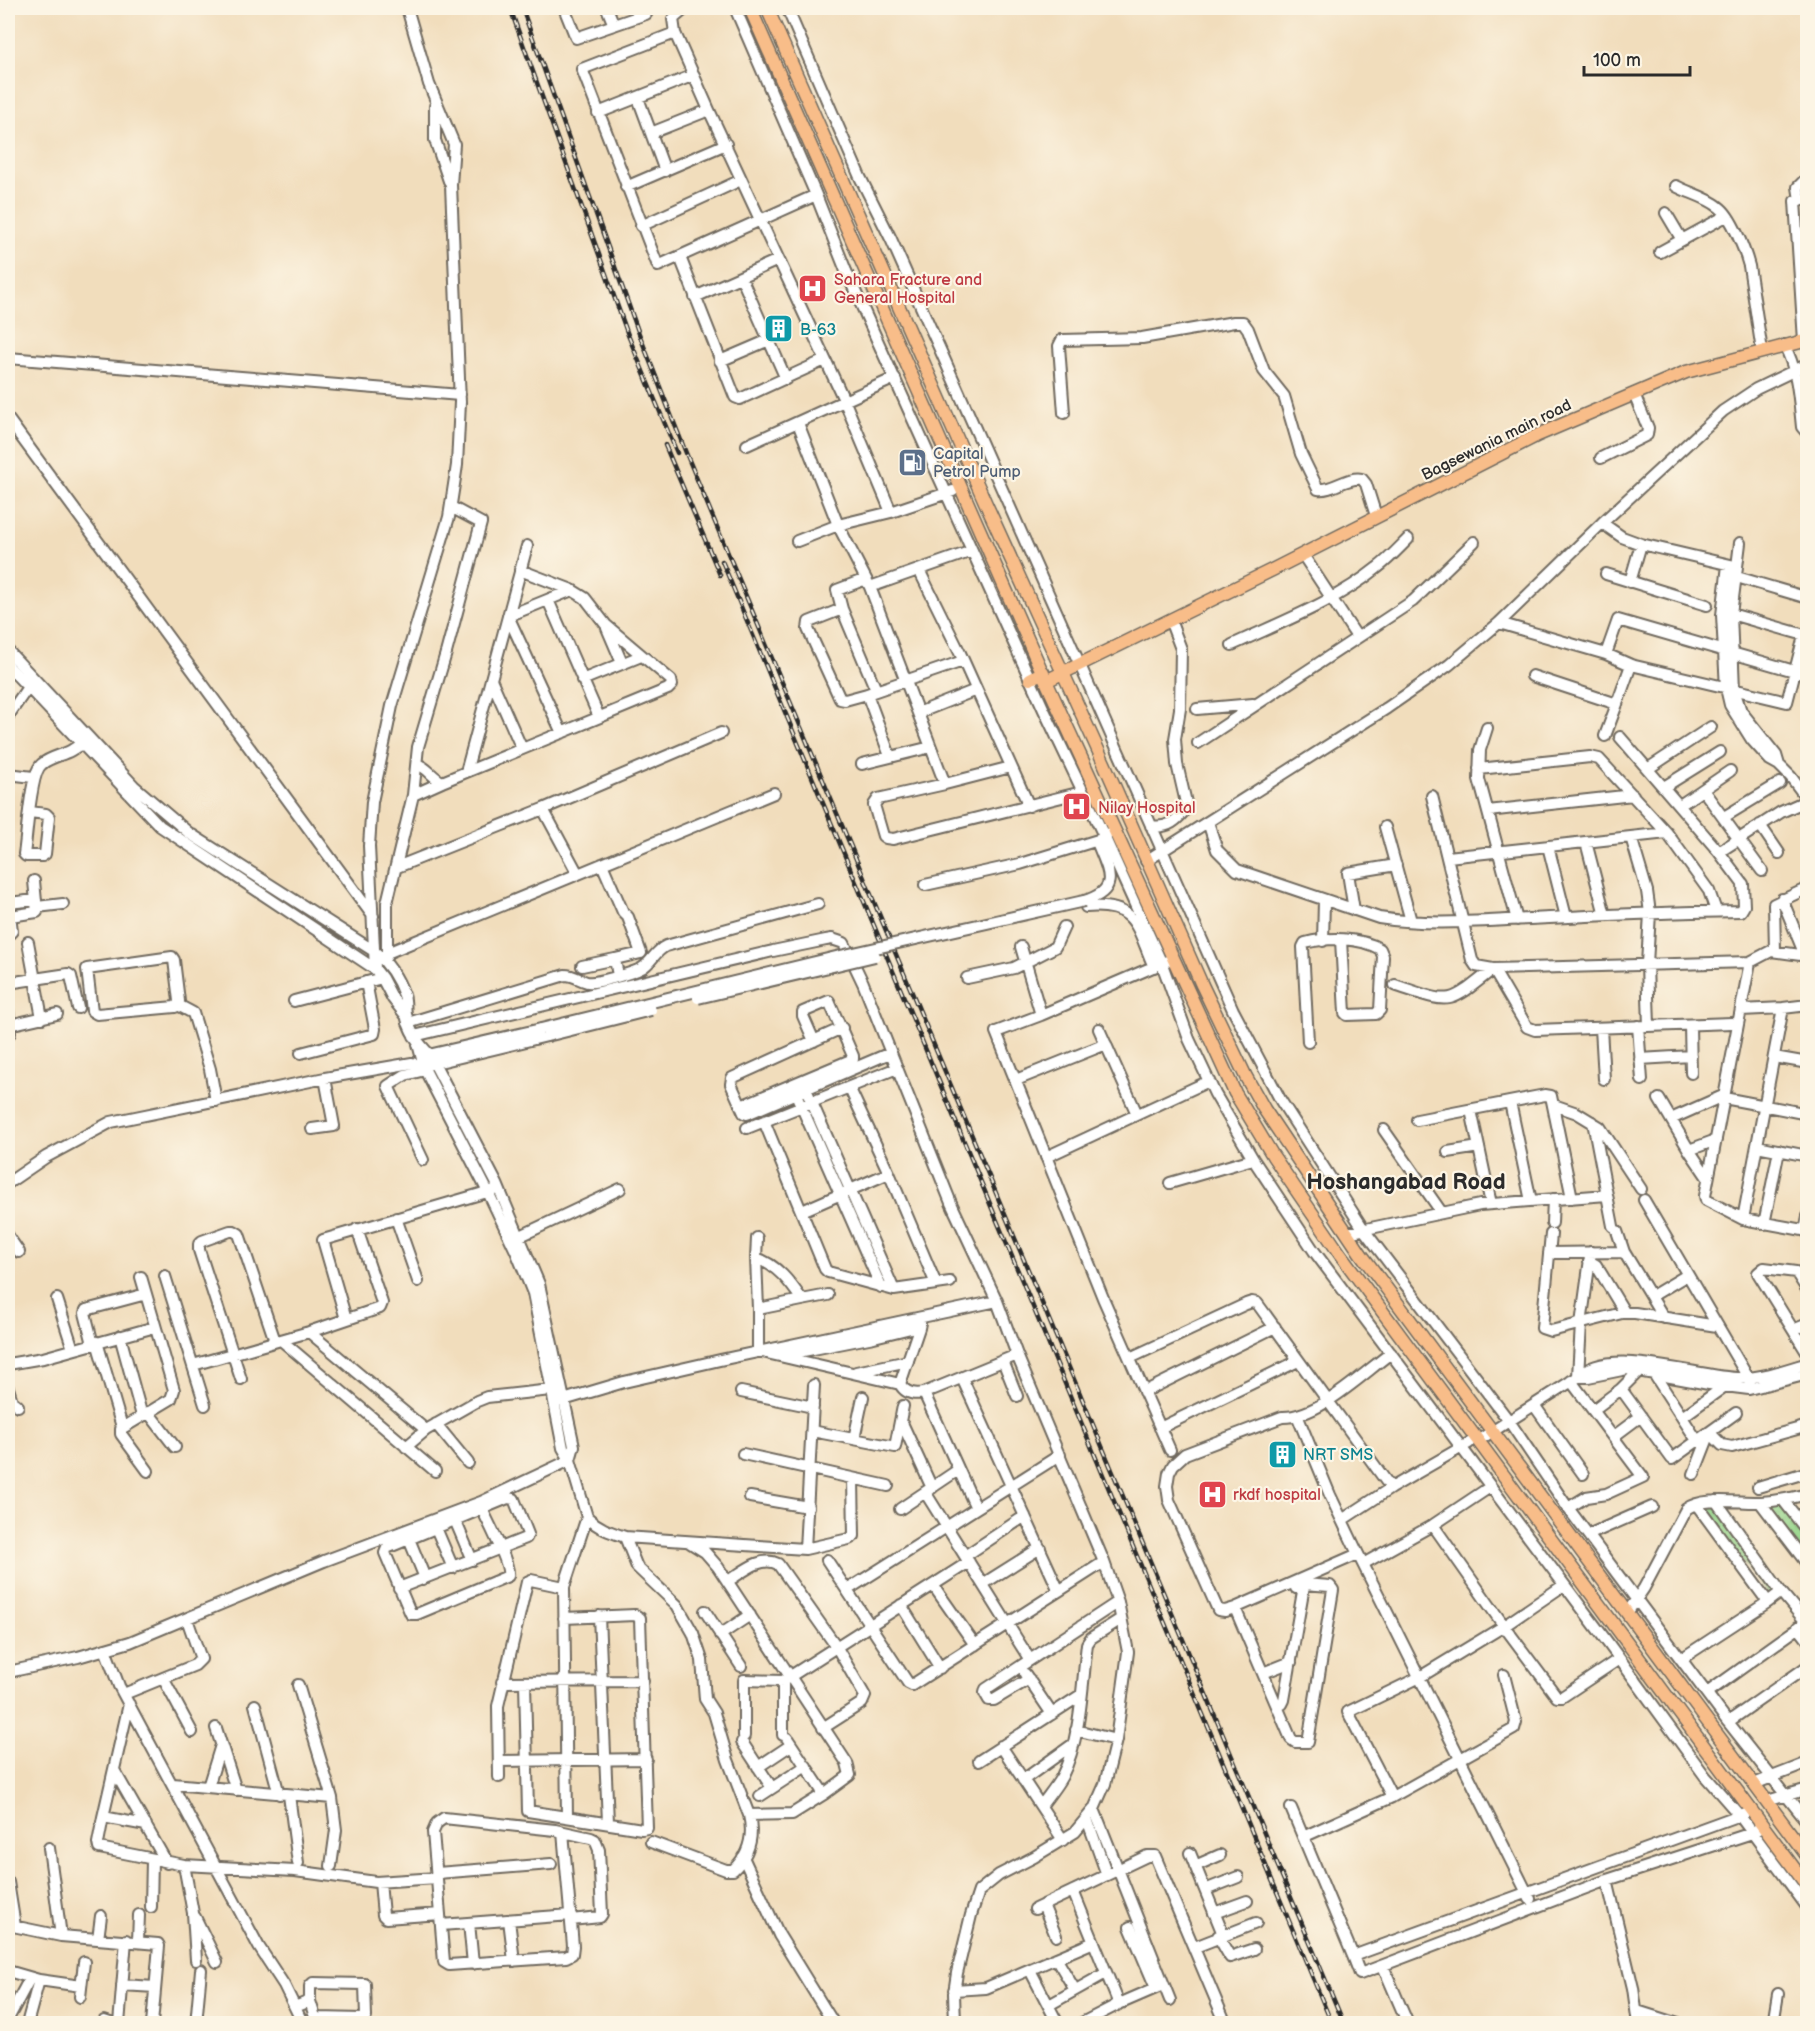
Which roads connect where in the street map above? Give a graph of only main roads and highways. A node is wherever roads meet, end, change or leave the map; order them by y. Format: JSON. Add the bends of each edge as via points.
{"nodes":[{"id":1,"x":750,"y":8,"type":"edge"},
{"id":2,"x":767,"y":8,"type":"edge"},
{"id":3,"x":1806,"y":340,"type":"edge"},
{"id":4,"x":1062,"y":674,"type":"junction"},
{"id":5,"x":1044,"y":677,"type":"junction"},
{"id":6,"x":1030,"y":679,"type":"road end"},
{"id":7,"x":1808,"y":1857,"type":"edge"},
{"id":8,"x":1808,"y":1887,"type":"edge"}],
"edges":[{"from":1,"to":5,"type":"main road"},
{"from":2,"to":4,"type":"main road"},
{"from":3,"to":4,"type":"main road","name":"Bagsewania main road","via":[[1686,372],[1538,435]]},
{"from":4,"to":5,"type":"main road"},
{"from":4,"to":7,"type":"main road","via":[[1202,985],[1264,1109],[1347,1233]]},
{"from":5,"to":6,"type":"main road"},
{"from":5,"to":8,"type":"main road","via":[[1106,835],[1173,957],[1234,1093],[1319,1225],[1398,1332],[1470,1443]]}]}
